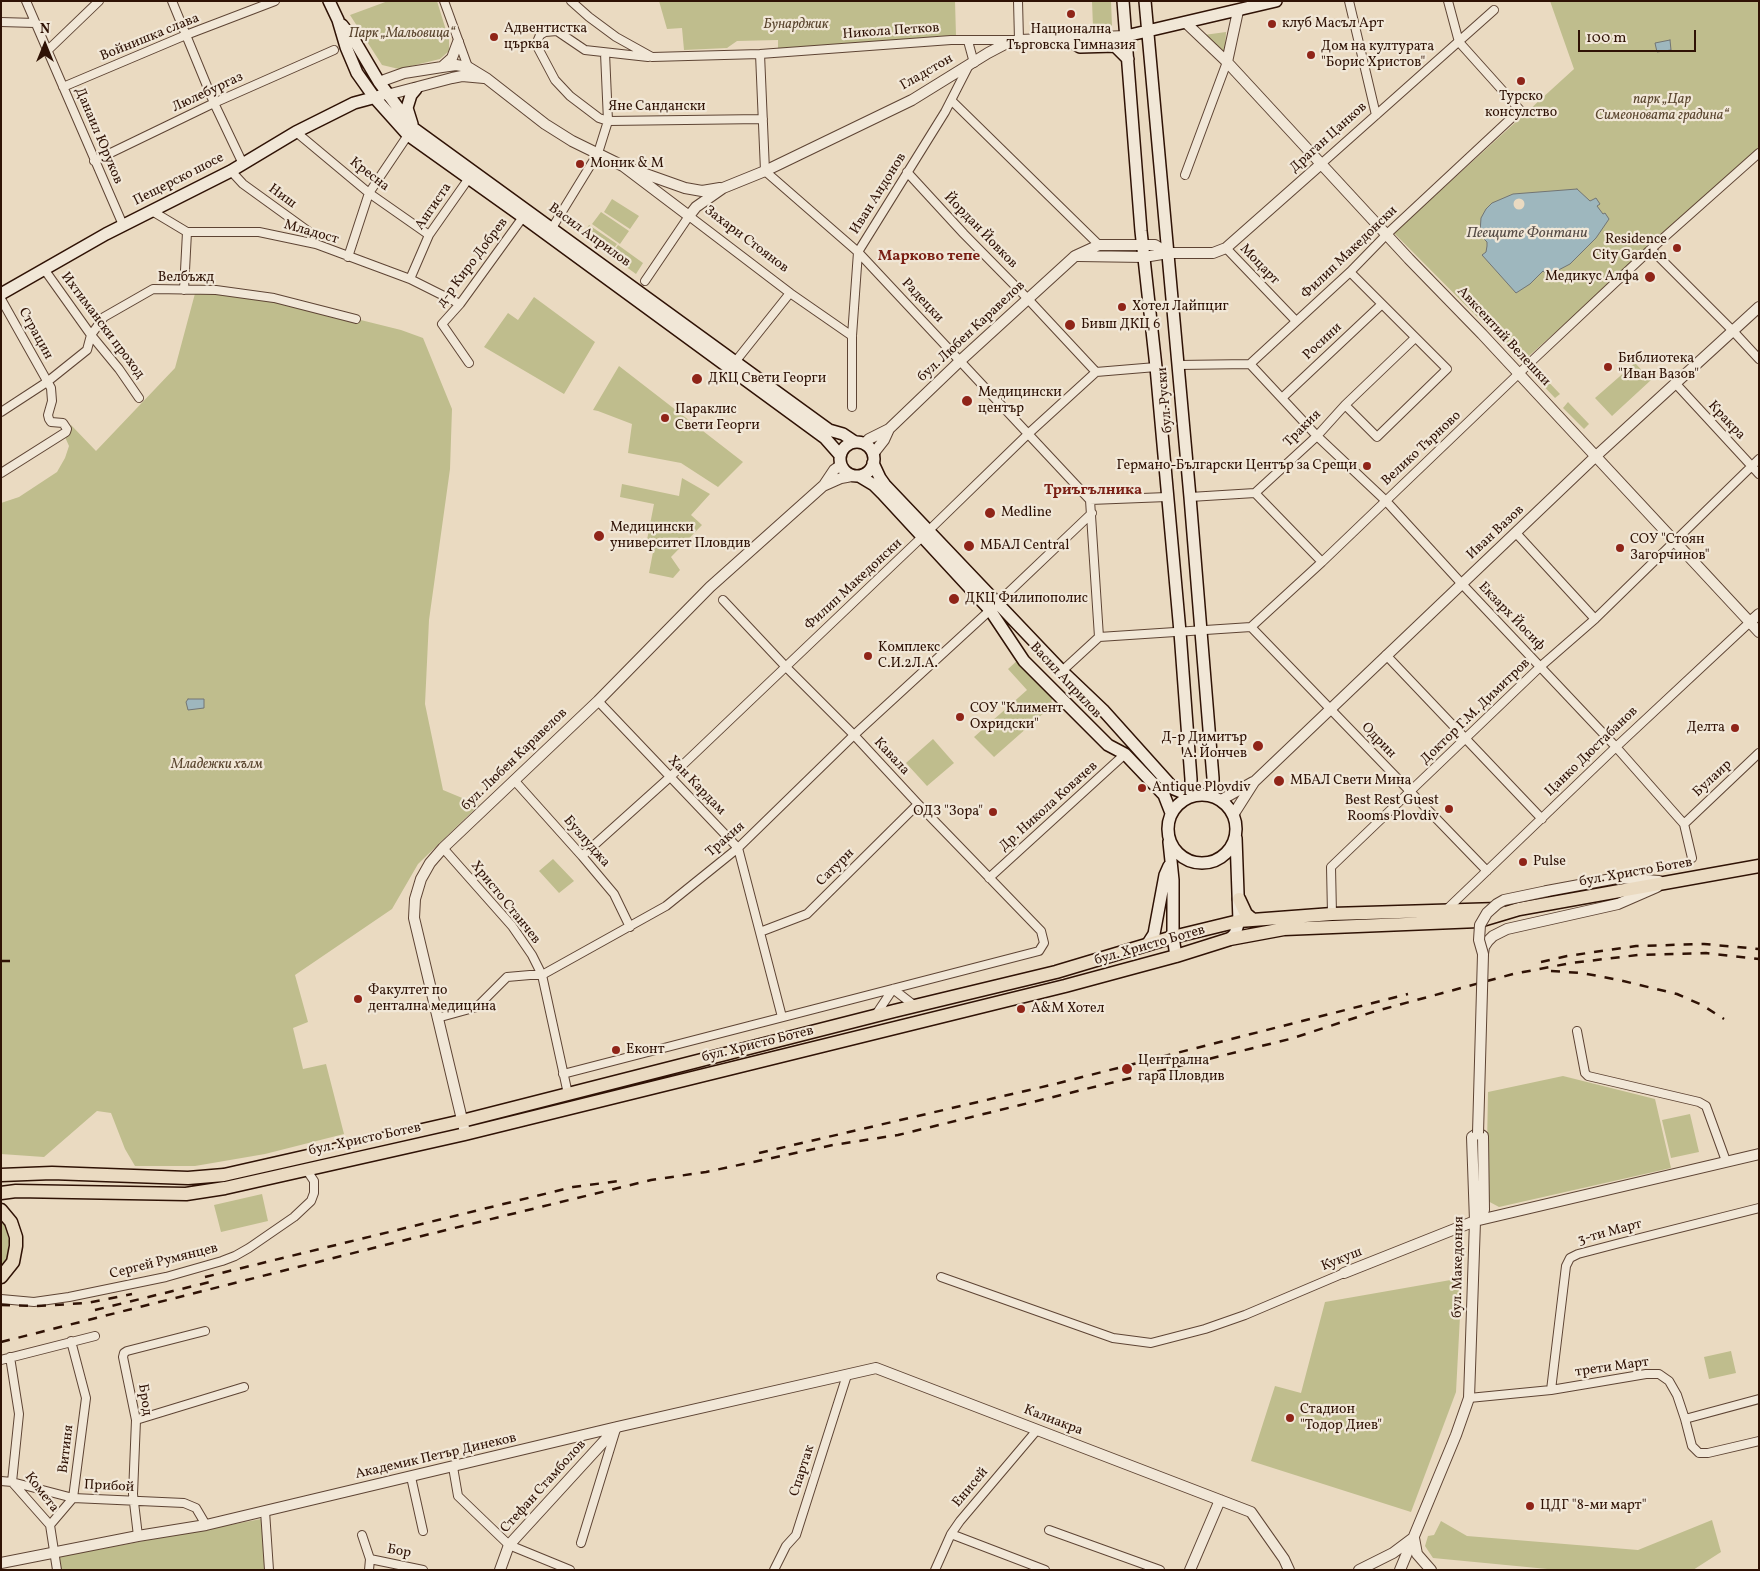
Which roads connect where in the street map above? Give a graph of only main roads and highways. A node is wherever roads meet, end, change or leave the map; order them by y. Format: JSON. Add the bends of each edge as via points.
{"nodes":[{"id":1,"x":329,"y":1,"type":"edge"},
{"id":2,"x":1122,"y":1,"type":"edge"},
{"id":3,"x":1145,"y":1,"type":"edge"},
{"id":4,"x":1276,"y":1,"type":"edge"},
{"id":5,"x":1240,"y":6,"type":"edge"},
{"id":6,"x":338,"y":20,"type":"junction"},
{"id":7,"x":1146,"y":32,"type":"junction"},
{"id":8,"x":1126,"y":36,"type":"junction"},
{"id":9,"x":1064,"y":38,"type":"road end"},
{"id":10,"x":1128,"y":59,"type":"junction"},
{"id":11,"x":379,"y":82,"type":"junction"},
{"id":12,"x":416,"y":89,"type":"road end"},
{"id":13,"x":371,"y":94,"type":"junction"},
{"id":14,"x":387,"y":95,"type":"junction"},
{"id":15,"x":410,"y":132,"type":"junction"},
{"id":16,"x":1,"y":294,"type":"edge"},
{"id":17,"x":860,"y":443,"type":"junction"},
{"id":18,"x":873,"y":459,"type":"junction"},
{"id":19,"x":840,"y":460,"type":"junction"},
{"id":20,"x":856,"y":476,"type":"junction"},
{"id":21,"x":925,"y":534,"type":"junction"},
{"id":22,"x":994,"y":606,"type":"junction"},
{"id":23,"x":1191,"y":796,"type":"junction"},
{"id":24,"x":1217,"y":798,"type":"junction"},
{"id":25,"x":1170,"y":814,"type":"junction"},
{"id":26,"x":1236,"y":834,"type":"junction"},
{"id":27,"x":1169,"y":840,"type":"junction"},
{"id":28,"x":1170,"y":864,"type":"junction"},
{"id":29,"x":1759,"y":866,"type":"edge"},
{"id":30,"x":1238,"y":899,"type":"junction"},
{"id":31,"x":1520,"y":909,"type":"junction"},
{"id":32,"x":1253,"y":920,"type":"junction"},
{"id":33,"x":1239,"y":921,"type":"junction"},
{"id":34,"x":1173,"y":937,"type":"junction"},
{"id":35,"x":1230,"y":938,"type":"junction"},
{"id":36,"x":1147,"y":945,"type":"junction"},
{"id":37,"x":1176,"y":956,"type":"junction"},
{"id":38,"x":463,"y":1127,"type":"junction"},
{"id":39,"x":1,"y":1167,"type":"edge"},
{"id":40,"x":52,"y":1173,"type":"junction"},
{"id":41,"x":1,"y":1175,"type":"edge"},
{"id":42,"x":1,"y":1193,"type":"edge"},
{"id":43,"x":1,"y":1210,"type":"edge"},
{"id":44,"x":1,"y":1277,"type":"edge"}],
"edges":[{"from":1,"to":6,"type":"main road","name":"Васил Априлов"},
{"from":2,"to":8,"type":"main road","name":"бул. Руски"},
{"from":3,"to":7,"type":"main road","name":"бул. Руски"},
{"from":4,"to":5,"type":"main road","name":"Гладстон"},
{"from":5,"to":7,"type":"main road","name":"Гладстон"},
{"from":6,"to":11,"type":"main road","name":"Васил Априлов"},
{"from":6,"to":13,"type":"main road","name":"Васил Априлов","via":[[354,65]]},
{"from":7,"to":8,"type":"main road","name":"Гладстон"},
{"from":7,"to":24,"type":"main road","name":"бул. Руски"},
{"from":8,"to":10,"type":"main road","name":"бул. Руски"},
{"from":9,"to":10,"type":"main road","via":[[1080,47],[1114,46]]},
{"from":10,"to":23,"type":"main road","name":"бул. Руски","via":[[1142,244],[1180,632]]},
{"from":11,"to":13,"type":"main road"},
{"from":11,"to":14,"type":"main road","name":"Васил Априлов"},
{"from":12,"to":15,"type":"main road","via":[[407,108]]},
{"from":13,"to":14,"type":"main road","name":"Пещерско шосе"},
{"from":13,"to":15,"type":"main road","name":"Васил Априлов"},
{"from":13,"to":16,"type":"main road","name":"Пещерско шосе","via":[[296,132],[231,171],[123,225]]},
{"from":14,"to":15,"type":"main road","name":"Васил Априлов"},
{"from":15,"to":17,"type":"main road","name":"Васил Априлов","via":[[552,228],[829,430]]},
{"from":15,"to":19,"type":"main road","name":"Васил Априлов","via":[[824,438]]},
{"from":17,"to":18,"type":"main road","via":[[870,448]]},
{"from":17,"to":19,"type":"main road","via":[[847,445]]},
{"from":18,"to":20,"type":"main road","via":[[871,470]]},
{"from":18,"to":21,"type":"main road","name":"Васил Априлов","via":[[880,478]]},
{"from":19,"to":20,"type":"main road","via":[[843,470]]},
{"from":20,"to":21,"type":"main road","name":"Васил Априлов","via":[[874,485]]},
{"from":21,"to":22,"type":"main road","name":"Васил Априлов"},
{"from":22,"to":23,"type":"main road","name":"Васил Априлов","via":[[1102,710],[1174,789]]},
{"from":22,"to":25,"type":"main road","name":"Васил Априлов","via":[[1024,662],[1108,745],[1125,754],[1164,795]]},
{"from":23,"to":24,"type":"main road","via":[[1198,794]]},
{"from":23,"to":25,"type":"main road"},
{"from":24,"to":26,"type":"main road","via":[[1233,814]]},
{"from":25,"to":27,"type":"main road"},
{"from":26,"to":27,"type":"main road","via":[[1224,855],[1201,863],[1178,854]]},
{"from":26,"to":30,"type":"main road"},
{"from":27,"to":28,"type":"main road"},
{"from":28,"to":34,"type":"main road"},
{"from":28,"to":36,"type":"main road","via":[[1154,934]]},
{"from":29,"to":31,"type":"main road","name":"бул. Христо Ботев"},
{"from":30,"to":32,"type":"main road"},
{"from":30,"to":33,"type":"main road"},
{"from":31,"to":32,"type":"main road","name":"бул. Христо Ботев","via":[[1332,914]]},
{"from":31,"to":35,"type":"main road","name":"бул. Христо Ботев","via":[[1479,922],[1284,929]]},
{"from":32,"to":33,"type":"main road","name":"бул. Христо Ботев"},
{"from":33,"to":34,"type":"main road","name":"бул. Христо Ботев"},
{"from":33,"to":35,"type":"main road","via":[[1235,934]]},
{"from":34,"to":36,"type":"main road","name":"бул. Христо Ботев"},
{"from":34,"to":37,"type":"main road"},
{"from":35,"to":37,"type":"main road","name":"бул. Христо Ботев"},
{"from":36,"to":38,"type":"main road","name":"бул. Христо Ботев","via":[[1056,972],[568,1094]]},
{"from":37,"to":38,"type":"main road","name":"бул. Христо Ботев","via":[[1065,986]]},
{"from":38,"to":40,"type":"main road","name":"бул. Христо Ботев","via":[[206,1178]]},
{"from":38,"to":42,"type":"main road","name":"бул. Христо Ботев","via":[[306,1169],[186,1194]]},
{"from":39,"to":40,"type":"main road"},
{"from":40,"to":41,"type":"main road","name":"бул. Христо Ботев"},
{"from":43,"to":44,"type":"main road","via":[[14,1230],[16,1246],[13,1262]]}]}
